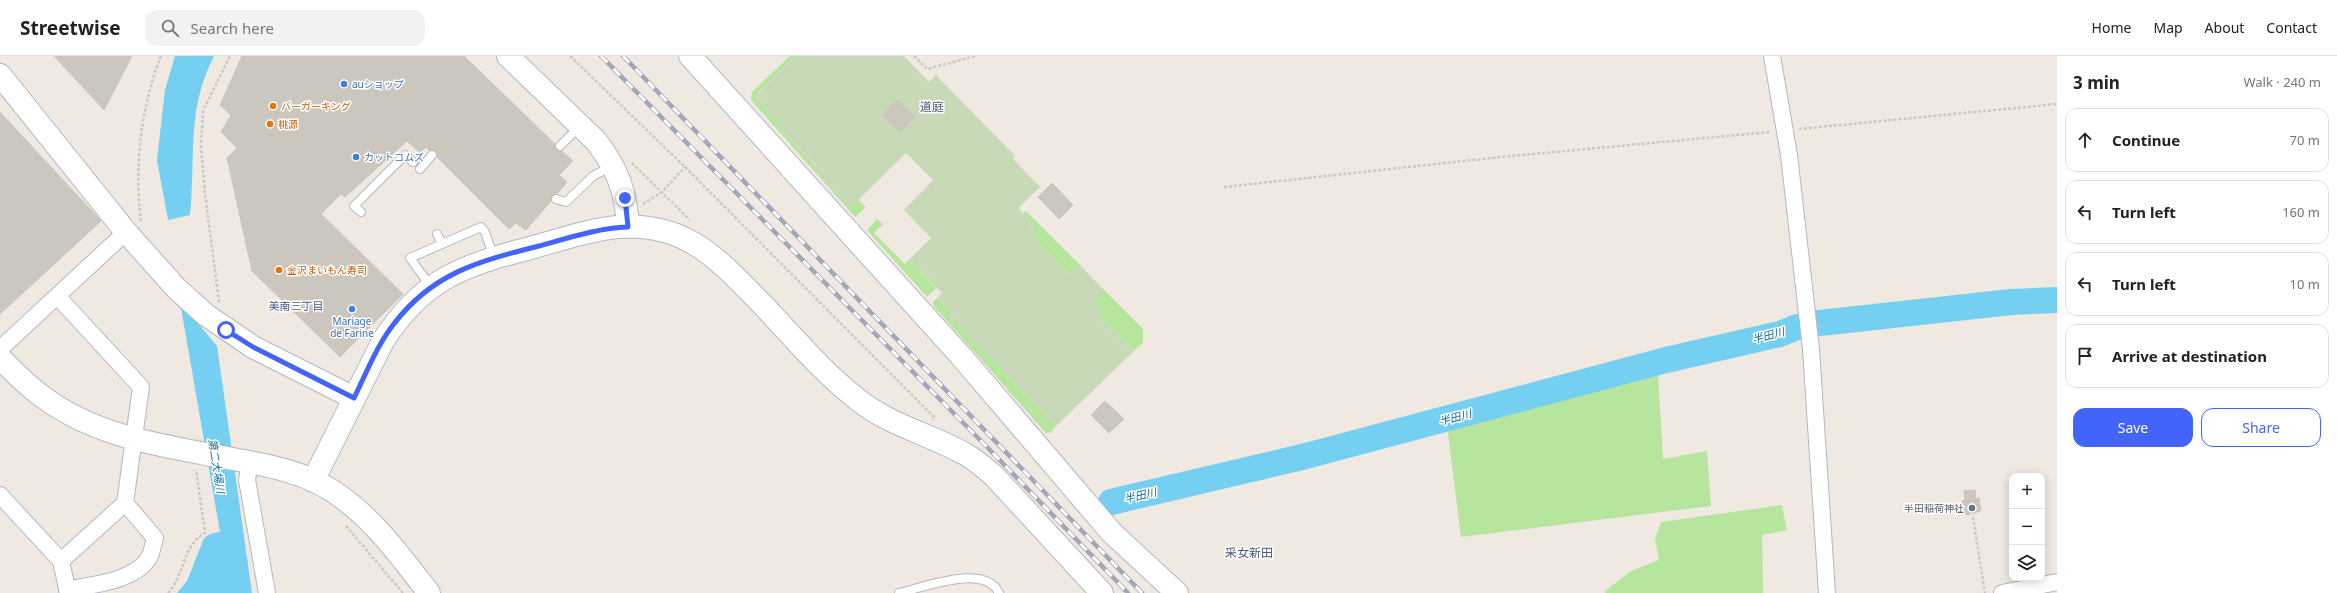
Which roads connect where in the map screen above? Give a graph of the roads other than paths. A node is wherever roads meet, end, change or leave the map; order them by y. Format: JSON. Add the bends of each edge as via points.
{"nodes":[{"id":1,"x":508,"y":56,"type":"edge"},
{"id":2,"x":690,"y":56,"type":"edge"},
{"id":3,"x":1772,"y":56,"type":"edge"},
{"id":4,"x":0,"y":75,"type":"edge"},
{"id":5,"x":580,"y":126,"type":"junction"},
{"id":6,"x":560,"y":146,"type":"dead end"},
{"id":7,"x":432,"y":155,"type":"dead end"},
{"id":8,"x":413,"y":162,"type":"dead end"},
{"id":9,"x":613,"y":166,"type":"junction"},
{"id":10,"x":420,"y":169,"type":"dead end"},
{"id":11,"x":556,"y":200,"type":"dead end"},
{"id":12,"x":361,"y":212,"type":"dead end"},
{"id":13,"x":628,"y":227,"type":"junction"},
{"id":14,"x":134,"y":229,"type":"junction"},
{"id":15,"x":437,"y":234,"type":"dead end"},
{"id":16,"x":442,"y":244,"type":"junction"},
{"id":17,"x":494,"y":258,"type":"junction"},
{"id":18,"x":431,"y":287,"type":"junction"},
{"id":19,"x":57,"y":296,"type":"junction"},
{"id":20,"x":0,"y":349,"type":"edge"},
{"id":21,"x":0,"y":358,"type":"edge"},
{"id":22,"x":354,"y":398,"type":"junction"},
{"id":23,"x":135,"y":440,"type":"junction"},
{"id":24,"x":245,"y":461,"type":"junction"},
{"id":25,"x":313,"y":481,"type":"junction"},
{"id":26,"x":0,"y":495,"type":"edge"},
{"id":27,"x":125,"y":503,"type":"junction"},
{"id":28,"x":61,"y":560,"type":"junction"},
{"id":29,"x":2057,"y":582,"type":"edge"},
{"id":30,"x":67,"y":592,"type":"edge"},
{"id":31,"x":267,"y":593,"type":"edge"},
{"id":32,"x":429,"y":593,"type":"edge"},
{"id":33,"x":899,"y":593,"type":"edge"},
{"id":34,"x":999,"y":593,"type":"edge"},
{"id":35,"x":1102,"y":593,"type":"edge"},
{"id":36,"x":1177,"y":593,"type":"edge"},
{"id":37,"x":1827,"y":593,"type":"edge"},
{"id":38,"x":2002,"y":593,"type":"edge"}],
"edges":[{"from":1,"to":5,"type":"street"},
{"from":2,"to":36,"type":"street","via":[[960,356],[1112,533]]},
{"from":3,"to":37,"type":"street","via":[[1790,155],[1811,349]]},
{"from":4,"to":14,"type":"street"},
{"from":5,"to":6,"type":"lane"},
{"from":5,"to":9,"type":"street","via":[[596,141]]},
{"from":7,"to":10,"type":"lane"},
{"from":8,"to":12,"type":"lane","via":[[405,155],[354,206]]},
{"from":9,"to":11,"type":"lane","via":[[593,176],[566,202]]},
{"from":9,"to":13,"type":"street","via":[[624,193]]},
{"from":13,"to":17,"type":"street","via":[[587,233]]},
{"from":13,"to":35,"type":"street","via":[[667,231],[716,256],[857,400],[898,425],[964,453],[988,471]]},
{"from":14,"to":19,"type":"street"},
{"from":14,"to":22,"type":"street","via":[[177,289],[222,326],[253,347]]},
{"from":15,"to":16,"type":"lane"},
{"from":16,"to":17,"type":"lane","via":[[481,227]]},
{"from":16,"to":18,"type":"lane","via":[[410,258]]},
{"from":17,"to":18,"type":"street","via":[[457,271]]},
{"from":18,"to":22,"type":"street","via":[[392,325]]},
{"from":19,"to":20,"type":"street"},
{"from":19,"to":23,"type":"street","via":[[141,387]]},
{"from":21,"to":23,"type":"street","via":[[43,397],[72,415]]},
{"from":22,"to":25,"type":"street"},
{"from":23,"to":24,"type":"street","via":[[196,460]]},
{"from":23,"to":27,"type":"street"},
{"from":24,"to":25,"type":"street","via":[[281,469]]},
{"from":24,"to":31,"type":"street"},
{"from":25,"to":32,"type":"street","via":[[330,490],[368,519]]},
{"from":26,"to":28,"type":"street"},
{"from":27,"to":28,"type":"street"},
{"from":27,"to":30,"type":"street","via":[[155,538],[150,557],[140,569],[126,576]]},
{"from":28,"to":30,"type":"street"},
{"from":29,"to":38,"type":"street"},
{"from":33,"to":34,"type":"lane","via":[[967,577],[986,579]]}]}
